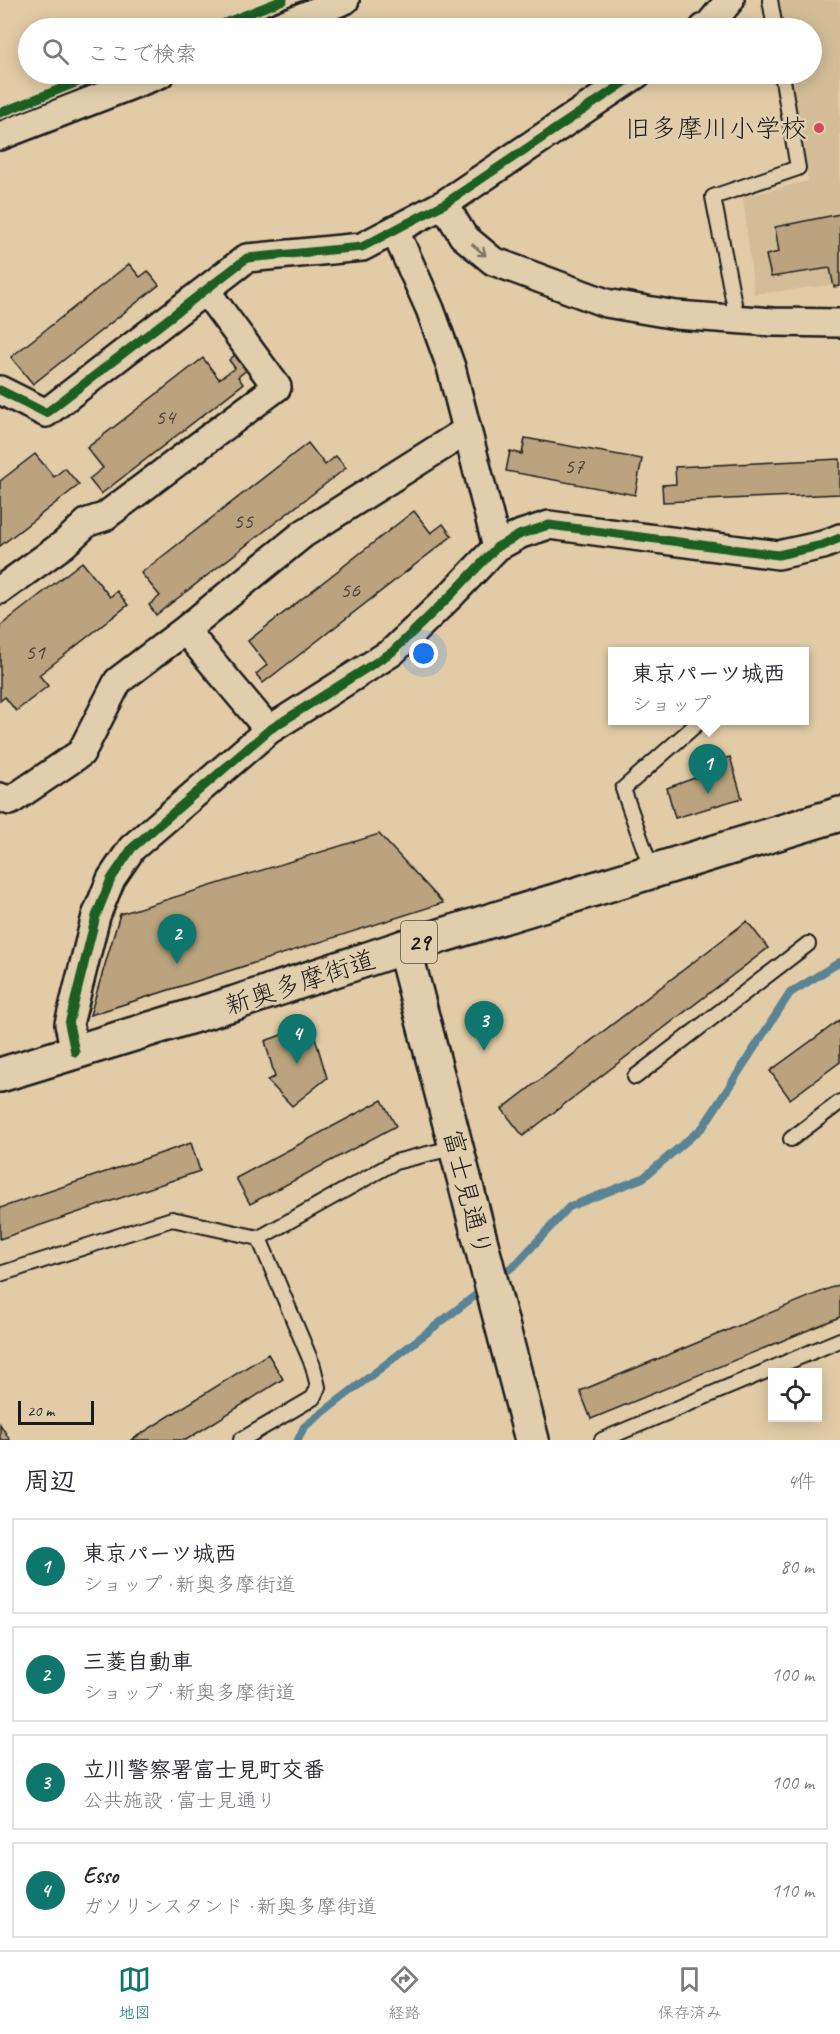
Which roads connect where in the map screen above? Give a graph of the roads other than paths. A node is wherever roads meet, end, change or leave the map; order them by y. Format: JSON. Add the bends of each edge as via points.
{"nodes":[{"id":1,"x":345,"y":0,"type":"edge"},
{"id":2,"x":730,"y":0,"type":"edge"},
{"id":3,"x":770,"y":0,"type":"edge"},
{"id":4,"x":299,"y":18,"type":"edge"},
{"id":5,"x":715,"y":18,"type":"edge"},
{"id":6,"x":773,"y":18,"type":"edge"},
{"id":7,"x":134,"y":84,"type":"edge"},
{"id":8,"x":622,"y":84,"type":"edge"},
{"id":9,"x":784,"y":84,"type":"edge"},
{"id":10,"x":0,"y":136,"type":"edge"},
{"id":11,"x":444,"y":204,"type":"junction"},
{"id":12,"x":394,"y":231,"type":"junction"},
{"id":13,"x":207,"y":291,"type":"junction"},
{"id":14,"x":737,"y":319,"type":"junction"},
{"id":15,"x":840,"y":323,"type":"edge"},
{"id":16,"x":0,"y":390,"type":"edge"},
{"id":17,"x":466,"y":431,"type":"junction"},
{"id":18,"x":840,"y":538,"type":"edge"},
{"id":19,"x":497,"y":547,"type":"junction"},
{"id":20,"x":0,"y":590,"type":"edge"},
{"id":21,"x":185,"y":630,"type":"junction"},
{"id":22,"x":696,"y":725,"type":"edge"},
{"id":23,"x":269,"y":730,"type":"junction"},
{"id":24,"x":0,"y":797,"type":"edge"},
{"id":25,"x":840,"y":814,"type":"edge"},
{"id":26,"x":652,"y":871,"type":"junction"},
{"id":27,"x":808,"y":944,"type":"dead end"},
{"id":28,"x":404,"y":947,"type":"junction"},
{"id":29,"x":75,"y":1052,"type":"junction"},
{"id":30,"x":0,"y":1075,"type":"edge"},
{"id":31,"x":635,"y":1077,"type":"dead end"},
{"id":32,"x":840,"y":1101,"type":"edge"},
{"id":33,"x":791,"y":1138,"type":"dead end"},
{"id":34,"x":456,"y":1147,"type":"junction"},
{"id":35,"x":259,"y":1238,"type":"junction"},
{"id":36,"x":0,"y":1274,"type":"edge"},
{"id":37,"x":840,"y":1340,"type":"edge"},
{"id":38,"x":241,"y":1440,"type":"edge"},
{"id":39,"x":532,"y":1440,"type":"edge"},
{"id":40,"x":602,"y":1440,"type":"edge"}],
"edges":[{"from":1,"to":4,"type":"street"},
{"from":2,"to":5,"type":"street"},
{"from":3,"to":6,"type":"lane"},
{"from":7,"to":10,"type":"street"},
{"from":8,"to":11,"type":"street"},
{"from":9,"to":14,"type":"lane","via":[[798,168],[713,197]]},
{"from":11,"to":12,"type":"street"},
{"from":11,"to":14,"type":"street","one_way":true,"via":[[463,236],[493,261],[606,303],[676,315]]},
{"from":12,"to":13,"type":"street","via":[[363,247],[248,258]]},
{"from":12,"to":17,"type":"street","via":[[430,309],[451,367]]},
{"from":13,"to":16,"type":"street","via":[[46,412]]},
{"from":13,"to":20,"type":"street","via":[[277,387]]},
{"from":14,"to":15,"type":"street"},
{"from":17,"to":19,"type":"street"},
{"from":17,"to":21,"type":"street","via":[[303,534]]},
{"from":18,"to":19,"type":"street","via":[[778,555],[549,525]]},
{"from":19,"to":23,"type":"street","via":[[392,652]]},
{"from":21,"to":23,"type":"street"},
{"from":21,"to":24,"type":"street","via":[[118,681],[81,753],[10,801]]},
{"from":22,"to":26,"type":"lane","via":[[623,789]]},
{"from":23,"to":29,"type":"street","via":[[132,848],[111,879],[96,916],[69,1024]]},
{"from":25,"to":26,"type":"main road","name":"新奥多摩街道","number":"29"},
{"from":26,"to":28,"type":"main road","name":"新奥多摩街道","number":"29"},
{"from":27,"to":31,"type":"lane"},
{"from":28,"to":29,"type":"main road","name":"新奥多摩街道","number":"29"},
{"from":28,"to":34,"type":"main road","name":"富士見通り"},
{"from":29,"to":30,"type":"main road","name":"新奥多摩街道","number":"29"},
{"from":32,"to":33,"type":"lane"},
{"from":34,"to":35,"type":"lane","via":[[395,1162]]},
{"from":34,"to":39,"type":"main road","name":"富士見通り"},
{"from":35,"to":36,"type":"lane","via":[[172,1219]]},
{"from":35,"to":38,"type":"lane","via":[[313,1366],[318,1387],[313,1398]]},
{"from":37,"to":40,"type":"lane"}]}
